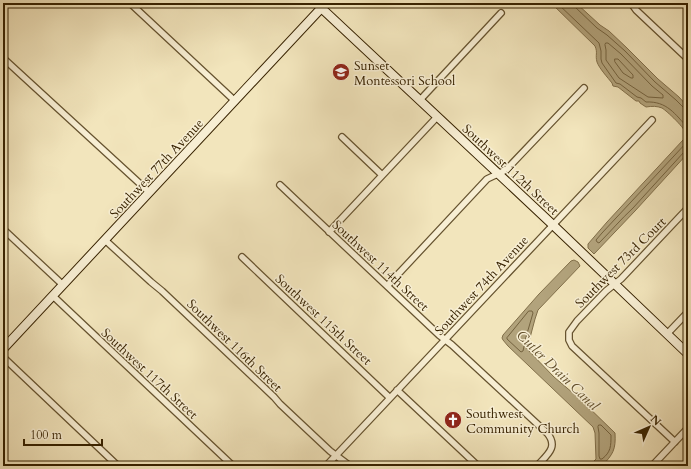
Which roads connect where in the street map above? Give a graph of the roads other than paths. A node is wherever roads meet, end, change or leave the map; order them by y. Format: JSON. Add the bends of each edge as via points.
{"nodes":[{"id":1,"x":130,"y":3,"type":"edge"},
{"id":2,"x":631,"y":3,"type":"edge"},
{"id":3,"x":321,"y":5,"type":"edge"},
{"id":4,"x":501,"y":13,"type":"dead end"},
{"id":5,"x":3,"y":58,"type":"edge"},
{"id":6,"x":688,"y":59,"type":"edge"},
{"id":7,"x":584,"y":88,"type":"dead end"},
{"id":8,"x":235,"y":100,"type":"junction"},
{"id":9,"x":420,"y":100,"type":"junction"},
{"id":10,"x":437,"y":117,"type":"junction"},
{"id":11,"x":652,"y":120,"type":"dead end"},
{"id":12,"x":342,"y":137,"type":"dead end"},
{"id":13,"x":498,"y":174,"type":"junction"},
{"id":14,"x":382,"y":175,"type":"junction"},
{"id":15,"x":280,"y":185,"type":"dead end"},
{"id":16,"x":149,"y":192,"type":"junction"},
{"id":17,"x":688,"y":208,"type":"edge"},
{"id":18,"x":553,"y":225,"type":"junction"},
{"id":19,"x":3,"y":229,"type":"edge"},
{"id":20,"x":329,"y":232,"type":"junction"},
{"id":21,"x":105,"y":240,"type":"junction"},
{"id":22,"x":242,"y":257,"type":"dead end"},
{"id":23,"x":615,"y":284,"type":"junction"},
{"id":24,"x":63,"y":285,"type":"junction"},
{"id":25,"x":387,"y":286,"type":"junction"},
{"id":26,"x":52,"y":296,"type":"junction"},
{"id":27,"x":688,"y":312,"type":"edge"},
{"id":28,"x":667,"y":334,"type":"junction"},
{"id":29,"x":445,"y":339,"type":"junction"},
{"id":30,"x":3,"y":349,"type":"edge"},
{"id":31,"x":688,"y":354,"type":"edge"},
{"id":32,"x":3,"y":357,"type":"edge"},
{"id":33,"x":397,"y":390,"type":"junction"},
{"id":34,"x":390,"y":398,"type":"junction"},
{"id":35,"x":688,"y":428,"type":"edge"},
{"id":36,"x":675,"y":442,"type":"junction"},
{"id":37,"x":336,"y":456,"type":"junction"},
{"id":38,"x":118,"y":466,"type":"edge"},
{"id":39,"x":233,"y":466,"type":"edge"},
{"id":40,"x":326,"y":466,"type":"edge"},
{"id":41,"x":350,"y":466,"type":"edge"},
{"id":42,"x":478,"y":466,"type":"edge"},
{"id":43,"x":537,"y":466,"type":"edge"},
{"id":44,"x":652,"y":466,"type":"edge"}],
"edges":[{"from":1,"to":8,"type":"street"},
{"from":2,"to":6,"type":"street"},
{"from":3,"to":8,"type":"main road","name":"Southwest 77th Avenue"},
{"from":3,"to":9,"type":"main road","name":"Southwest 112th Street"},
{"from":4,"to":9,"type":"street"},
{"from":5,"to":16,"type":"street"},
{"from":7,"to":13,"type":"street","via":[[506,170]]},
{"from":8,"to":16,"type":"main road","name":"Southwest 77th Avenue"},
{"from":9,"to":10,"type":"main road","name":"Southwest 112th Street"},
{"from":10,"to":13,"type":"main road","name":"Southwest 112th Street"},
{"from":10,"to":14,"type":"street"},
{"from":11,"to":18,"type":"street","name":"Southwest 74th Avenue"},
{"from":12,"to":14,"type":"street"},
{"from":13,"to":18,"type":"main road","name":"Southwest 112th Street"},
{"from":13,"to":25,"type":"street","via":[[487,179]]},
{"from":14,"to":20,"type":"street"},
{"from":15,"to":20,"type":"street","name":"Southwest 114th Street"},
{"from":16,"to":21,"type":"main road","name":"Southwest 77th Avenue"},
{"from":17,"to":23,"type":"street","name":"Southwest 73rd Court"},
{"from":18,"to":23,"type":"main road","name":"Southwest 112th Street"},
{"from":18,"to":29,"type":"street","name":"Southwest 74th Avenue"},
{"from":19,"to":24,"type":"street"},
{"from":20,"to":25,"type":"street","name":"Southwest 114th Street"},
{"from":21,"to":24,"type":"main road","name":"Southwest 77th Avenue"},
{"from":21,"to":37,"type":"street","name":"Southwest 116th Street","via":[[168,296]]},
{"from":22,"to":34,"type":"street","name":"Southwest 115th Street"},
{"from":23,"to":28,"type":"main road","name":"Southwest 112th Street"},
{"from":23,"to":36,"type":"street","name":"Southwest 73rd Court","via":[[573,324],[569,340],[572,346]]},
{"from":24,"to":26,"type":"main road","name":"Southwest 77th Avenue"},
{"from":25,"to":29,"type":"street","name":"Southwest 114th Street"},
{"from":26,"to":30,"type":"main road","name":"Southwest 77th Avenue"},
{"from":26,"to":39,"type":"street","name":"Southwest 117th Street"},
{"from":27,"to":28,"type":"street"},
{"from":28,"to":31,"type":"main road","name":"Southwest 112th Street"},
{"from":29,"to":33,"type":"street","name":"Southwest 74th Avenue"},
{"from":29,"to":43,"type":"street","name":"Southwest 114th Street","via":[[547,433],[553,443],[550,451]]},
{"from":32,"to":38,"type":"street"},
{"from":33,"to":34,"type":"street","name":"Southwest 74th Avenue"},
{"from":33,"to":42,"type":"street"},
{"from":34,"to":37,"type":"street","name":"Southwest 74th Avenue"},
{"from":35,"to":36,"type":"street"},
{"from":36,"to":44,"type":"street"},
{"from":37,"to":40,"type":"street","name":"Southwest 74th Avenue"},
{"from":37,"to":41,"type":"street","name":"Southwest 116th Street"}]}
